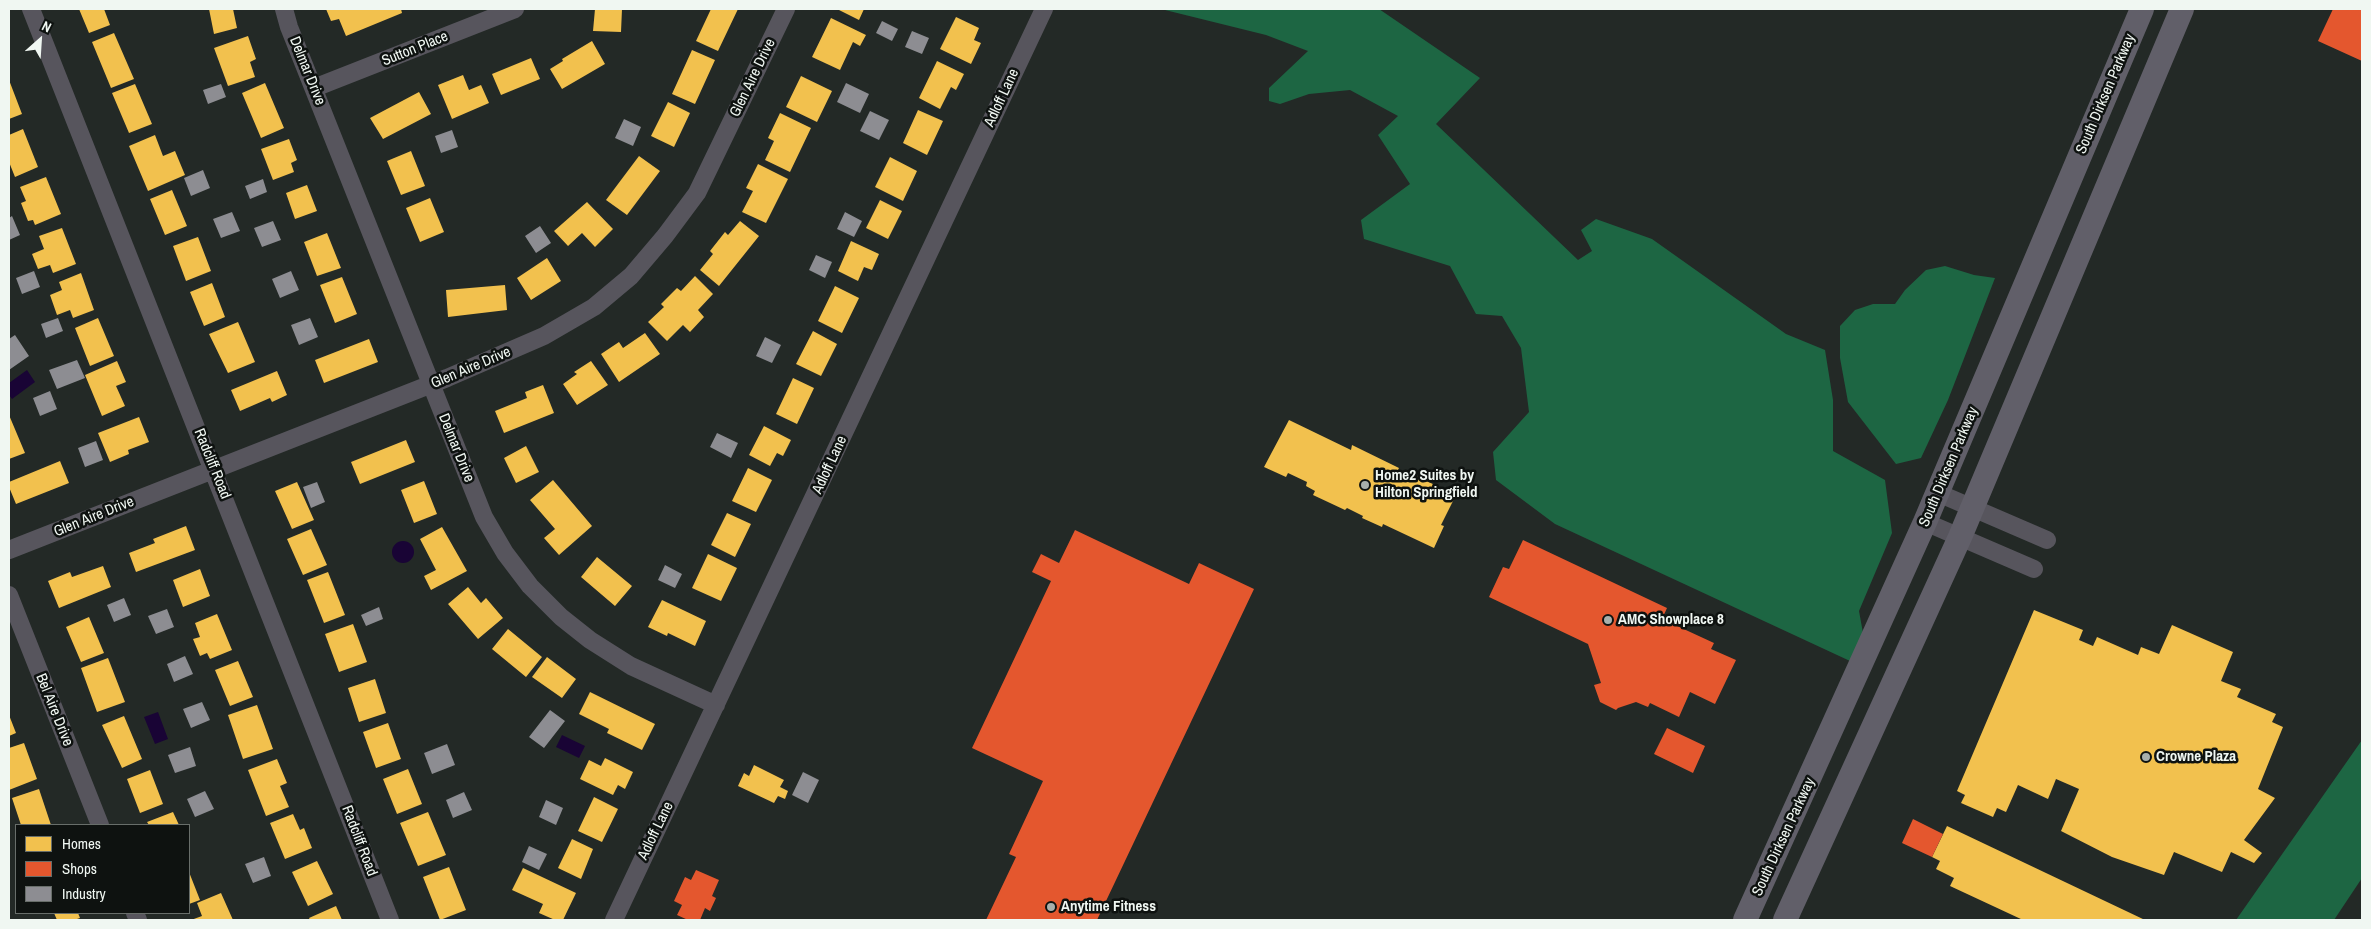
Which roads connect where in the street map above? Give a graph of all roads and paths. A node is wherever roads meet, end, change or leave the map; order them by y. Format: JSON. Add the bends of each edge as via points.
{"nodes":[{"id":1,"x":31,"y":9,"type":"edge"},
{"id":2,"x":284,"y":9,"type":"edge"},
{"id":3,"x":515,"y":9,"type":"edge"},
{"id":4,"x":786,"y":9,"type":"edge"},
{"id":5,"x":1044,"y":9,"type":"edge"},
{"id":6,"x":2142,"y":9,"type":"edge"},
{"id":7,"x":2182,"y":9,"type":"edge"},
{"id":8,"x":314,"y":88,"type":"junction"},
{"id":9,"x":431,"y":384,"type":"junction"},
{"id":10,"x":214,"y":470,"type":"junction"},
{"id":11,"x":1938,"y":493,"type":"junction"},
{"id":12,"x":1972,"y":508,"type":"junction"},
{"id":13,"x":1926,"y":522,"type":"junction"},
{"id":14,"x":1960,"y":537,"type":"junction"},
{"id":15,"x":2047,"y":540,"type":"dead end"},
{"id":16,"x":9,"y":550,"type":"edge"},
{"id":17,"x":2034,"y":569,"type":"dead end"},
{"id":18,"x":9,"y":595,"type":"edge"},
{"id":19,"x":716,"y":706,"type":"junction"},
{"id":20,"x":100,"y":824,"type":"edge"},
{"id":21,"x":390,"y":920,"type":"edge"},
{"id":22,"x":614,"y":920,"type":"edge"},
{"id":23,"x":1745,"y":920,"type":"edge"},
{"id":24,"x":1785,"y":920,"type":"edge"}],
"edges":[{"from":1,"to":10,"type":"street","name":"Radcliff Road"},
{"from":2,"to":8,"type":"street","name":"Delmar Drive"},
{"from":3,"to":8,"type":"street","name":"Sutton Place"},
{"from":4,"to":9,"type":"street","name":"Glen Aire Drive","via":[[697,193],[631,276],[594,307],[544,336]]},
{"from":5,"to":19,"type":"street","name":"Adloff Lane"},
{"from":6,"to":11,"type":"main road","name":"South Dirksen Parkway"},
{"from":7,"to":12,"type":"main road"},
{"from":8,"to":9,"type":"street","name":"Delmar Drive"},
{"from":9,"to":10,"type":"street","name":"Glen Aire Drive"},
{"from":9,"to":19,"type":"street","name":"Delmar Drive","via":[[484,517],[530,586],[590,640],[631,666]]},
{"from":10,"to":16,"type":"street","name":"Glen Aire Drive"},
{"from":10,"to":21,"type":"street","name":"Radcliff Road"},
{"from":11,"to":12,"type":"street"},
{"from":11,"to":13,"type":"main road","name":"South Dirksen Parkway"},
{"from":12,"to":14,"type":"main road"},
{"from":12,"to":15,"type":"street"},
{"from":13,"to":14,"type":"street"},
{"from":13,"to":23,"type":"main road","name":"South Dirksen Parkway"},
{"from":14,"to":17,"type":"street"},
{"from":14,"to":24,"type":"main road"},
{"from":18,"to":20,"type":"street","name":"Bel Aire Drive"},
{"from":19,"to":22,"type":"street","name":"Adloff Lane"}]}
